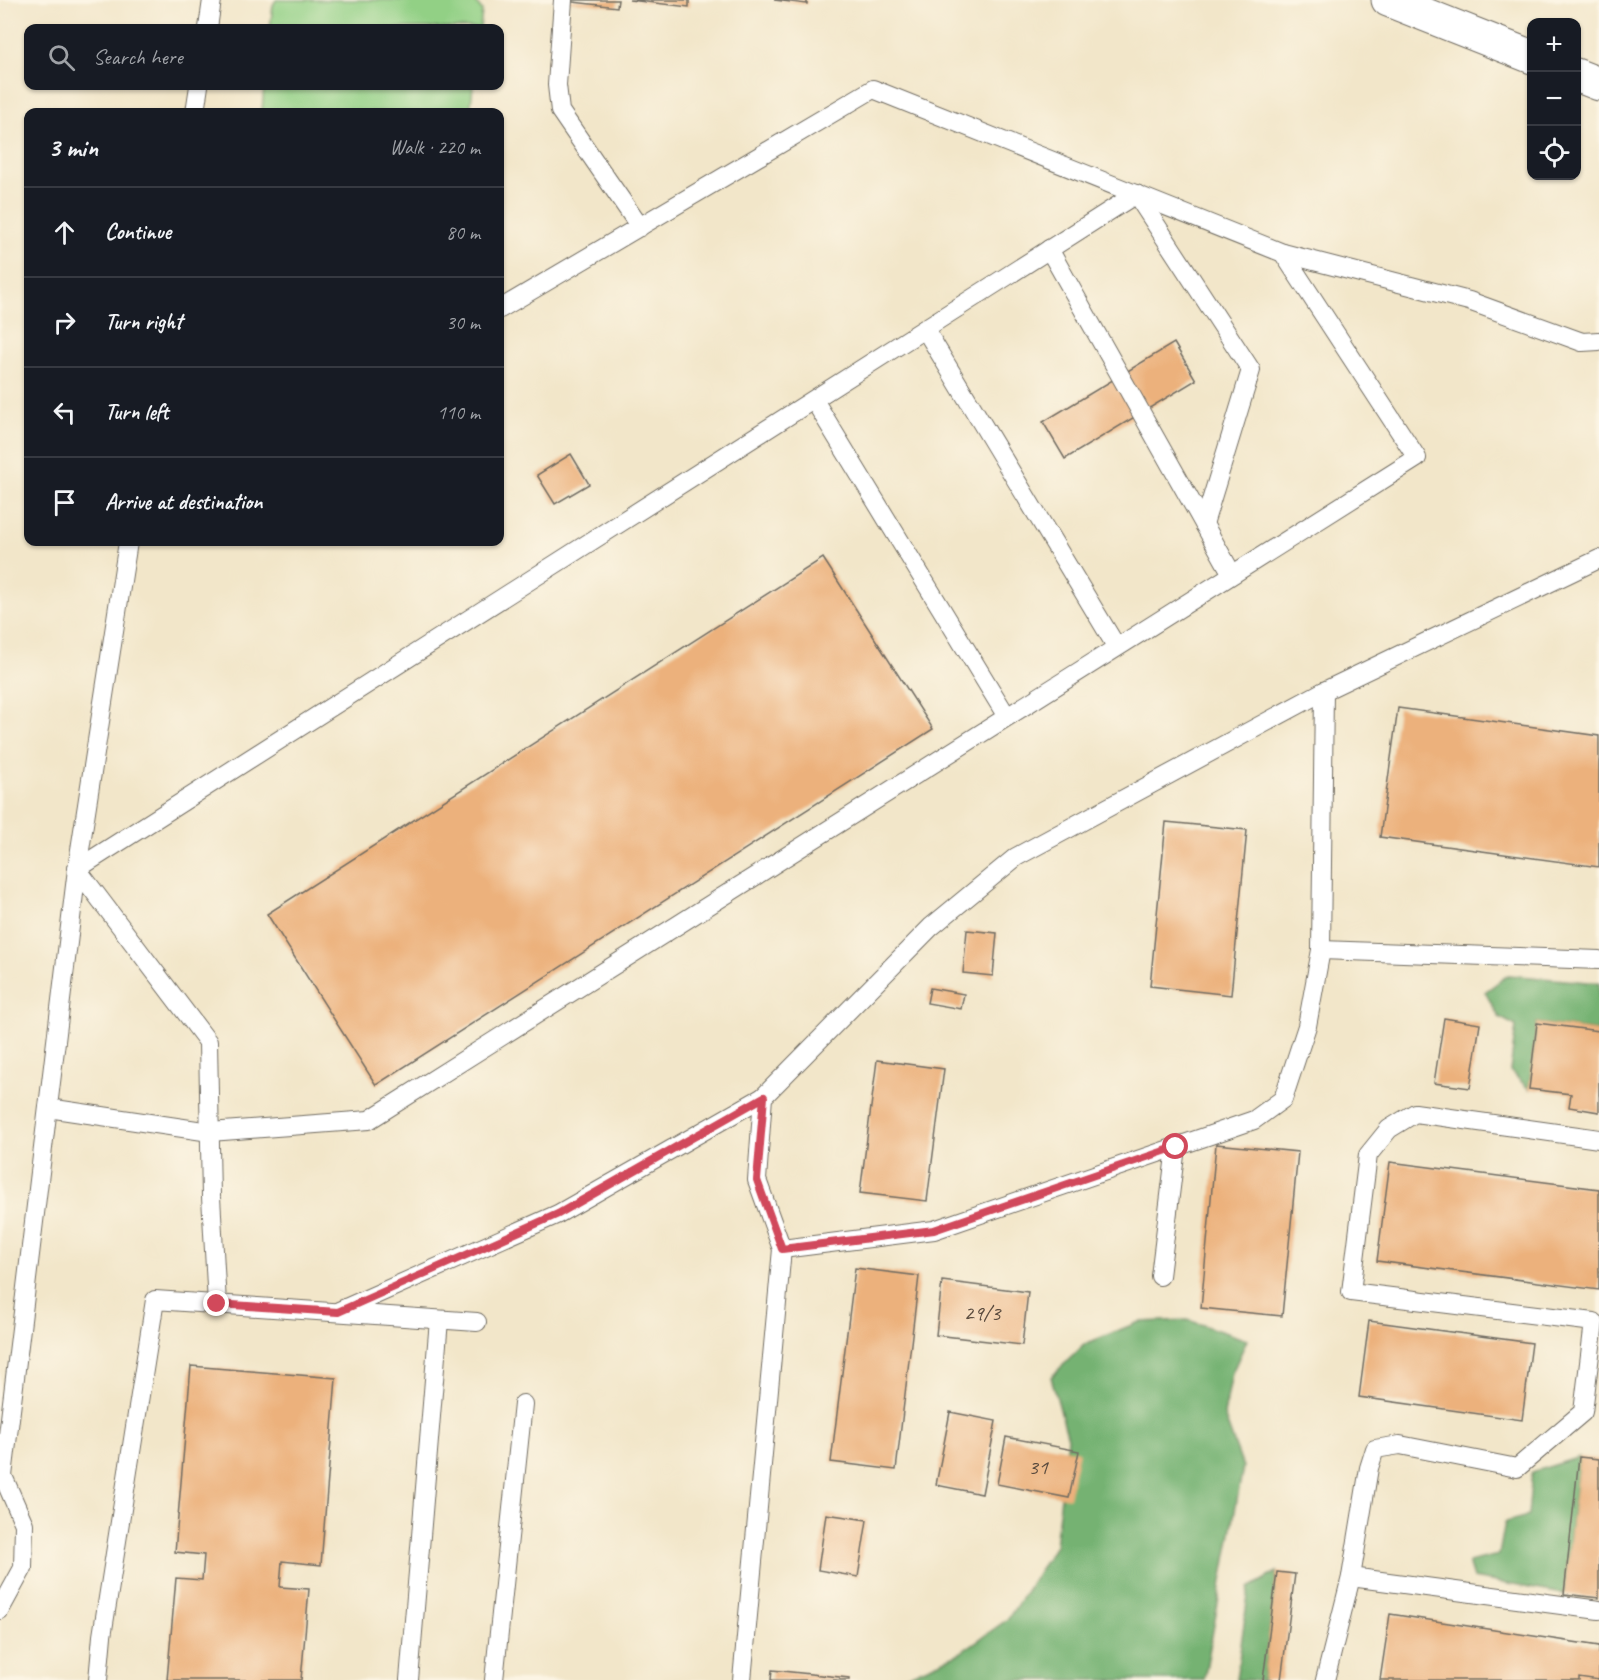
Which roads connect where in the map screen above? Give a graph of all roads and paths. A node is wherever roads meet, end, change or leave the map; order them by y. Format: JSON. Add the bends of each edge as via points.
{"nodes":[{"id":1,"x":212,"y":0,"type":"edge"},
{"id":2,"x":563,"y":0,"type":"edge"},
{"id":3,"x":1388,"y":0,"type":"edge"},
{"id":4,"x":209,"y":24,"type":"edge"},
{"id":5,"x":1527,"y":55,"type":"edge"},
{"id":6,"x":1581,"y":77,"type":"edge"},
{"id":7,"x":1599,"y":84,"type":"edge"},
{"id":8,"x":198,"y":90,"type":"edge"},
{"id":9,"x":196,"y":108,"type":"edge"},
{"id":10,"x":1136,"y":194,"type":"junction"},
{"id":11,"x":640,"y":227,"type":"junction"},
{"id":12,"x":1049,"y":249,"type":"junction"},
{"id":13,"x":1283,"y":253,"type":"junction"},
{"id":14,"x":504,"y":307,"type":"edge"},
{"id":15,"x":925,"y":329,"type":"junction"},
{"id":16,"x":1599,"y":341,"type":"edge"},
{"id":17,"x":814,"y":400,"type":"junction"},
{"id":18,"x":1204,"y":524,"type":"junction"},
{"id":19,"x":127,"y":546,"type":"edge"},
{"id":20,"x":1599,"y":559,"type":"edge"},
{"id":21,"x":1232,"y":574,"type":"junction"},
{"id":22,"x":1116,"y":646,"type":"junction"},
{"id":23,"x":1324,"y":692,"type":"junction"},
{"id":24,"x":1006,"y":715,"type":"junction"},
{"id":25,"x":77,"y":869,"type":"junction"},
{"id":26,"x":1321,"y":950,"type":"junction"},
{"id":27,"x":1599,"y":960,"type":"edge"},
{"id":28,"x":764,"y":1097,"type":"junction"},
{"id":29,"x":48,"y":1108,"type":"junction"},
{"id":30,"x":210,"y":1132,"type":"junction"},
{"id":31,"x":1599,"y":1139,"type":"edge"},
{"id":32,"x":1176,"y":1147,"type":"junction"},
{"id":33,"x":782,"y":1249,"type":"junction"},
{"id":34,"x":1160,"y":1276,"type":"dead end"},
{"id":35,"x":217,"y":1304,"type":"junction"},
{"id":36,"x":338,"y":1312,"type":"junction"},
{"id":37,"x":439,"y":1320,"type":"junction"},
{"id":38,"x":477,"y":1322,"type":"dead end"},
{"id":39,"x":523,"y":1404,"type":"dead end"},
{"id":40,"x":1591,"y":1414,"type":"edge"},
{"id":41,"x":1,"y":1476,"type":"edge"},
{"id":42,"x":1351,"y":1577,"type":"junction"},
{"id":43,"x":0,"y":1610,"type":"edge"},
{"id":44,"x":1599,"y":1610,"type":"edge"},
{"id":45,"x":98,"y":1680,"type":"edge"},
{"id":46,"x":409,"y":1680,"type":"edge"},
{"id":47,"x":494,"y":1680,"type":"edge"},
{"id":48,"x":742,"y":1680,"type":"edge"},
{"id":49,"x":1325,"y":1680,"type":"edge"}],
"edges":[{"from":1,"to":4,"type":"lane"},
{"from":2,"to":11,"type":"lane","via":[[557,85],[560,111]]},
{"from":3,"to":5,"type":"street"},
{"from":6,"to":7,"type":"street"},
{"from":8,"to":9,"type":"lane"},
{"from":10,"to":11,"type":"lane","via":[[873,90]]},
{"from":10,"to":12,"type":"lane"},
{"from":10,"to":13,"type":"lane"},
{"from":10,"to":18,"type":"lane","via":[[1251,370]]},
{"from":11,"to":14,"type":"lane"},
{"from":12,"to":15,"type":"lane"},
{"from":12,"to":18,"type":"lane"},
{"from":13,"to":16,"type":"lane","via":[[1469,301],[1582,342]]},
{"from":13,"to":21,"type":"lane","via":[[1417,458]]},
{"from":15,"to":17,"type":"lane"},
{"from":15,"to":22,"type":"lane"},
{"from":17,"to":24,"type":"lane"},
{"from":17,"to":25,"type":"lane"},
{"from":18,"to":21,"type":"lane"},
{"from":19,"to":25,"type":"lane"},
{"from":20,"to":23,"type":"lane"},
{"from":21,"to":22,"type":"lane"},
{"from":22,"to":24,"type":"lane"},
{"from":23,"to":26,"type":"lane"},
{"from":23,"to":28,"type":"lane","via":[[1016,857],[931,927]]},
{"from":24,"to":30,"type":"lane","via":[[369,1120]]},
{"from":25,"to":29,"type":"lane"},
{"from":25,"to":30,"type":"lane","via":[[208,1042]]},
{"from":26,"to":27,"type":"lane"},
{"from":26,"to":32,"type":"lane","via":[[1307,1026],[1283,1099],[1254,1120]]},
{"from":28,"to":33,"type":"lane","via":[[757,1180]]},
{"from":28,"to":36,"type":"lane","via":[[558,1214]]},
{"from":29,"to":30,"type":"lane"},
{"from":29,"to":41,"type":"lane"},
{"from":30,"to":35,"type":"lane"},
{"from":31,"to":40,"type":"lane","via":[[1415,1113],[1389,1129],[1368,1155],[1352,1292],[1594,1322]]},
{"from":32,"to":33,"type":"lane","via":[[934,1230]]},
{"from":32,"to":34,"type":"lane"},
{"from":33,"to":48,"type":"lane"},
{"from":35,"to":36,"type":"lane"},
{"from":35,"to":45,"type":"lane","via":[[155,1299]]},
{"from":36,"to":37,"type":"lane"},
{"from":37,"to":38,"type":"lane"},
{"from":37,"to":46,"type":"lane"},
{"from":39,"to":47,"type":"lane"},
{"from":40,"to":42,"type":"lane","via":[[1517,1468],[1400,1445],[1375,1449]]},
{"from":41,"to":43,"type":"lane","via":[[24,1524],[23,1568]]},
{"from":42,"to":44,"type":"lane"},
{"from":42,"to":49,"type":"lane"}]}
